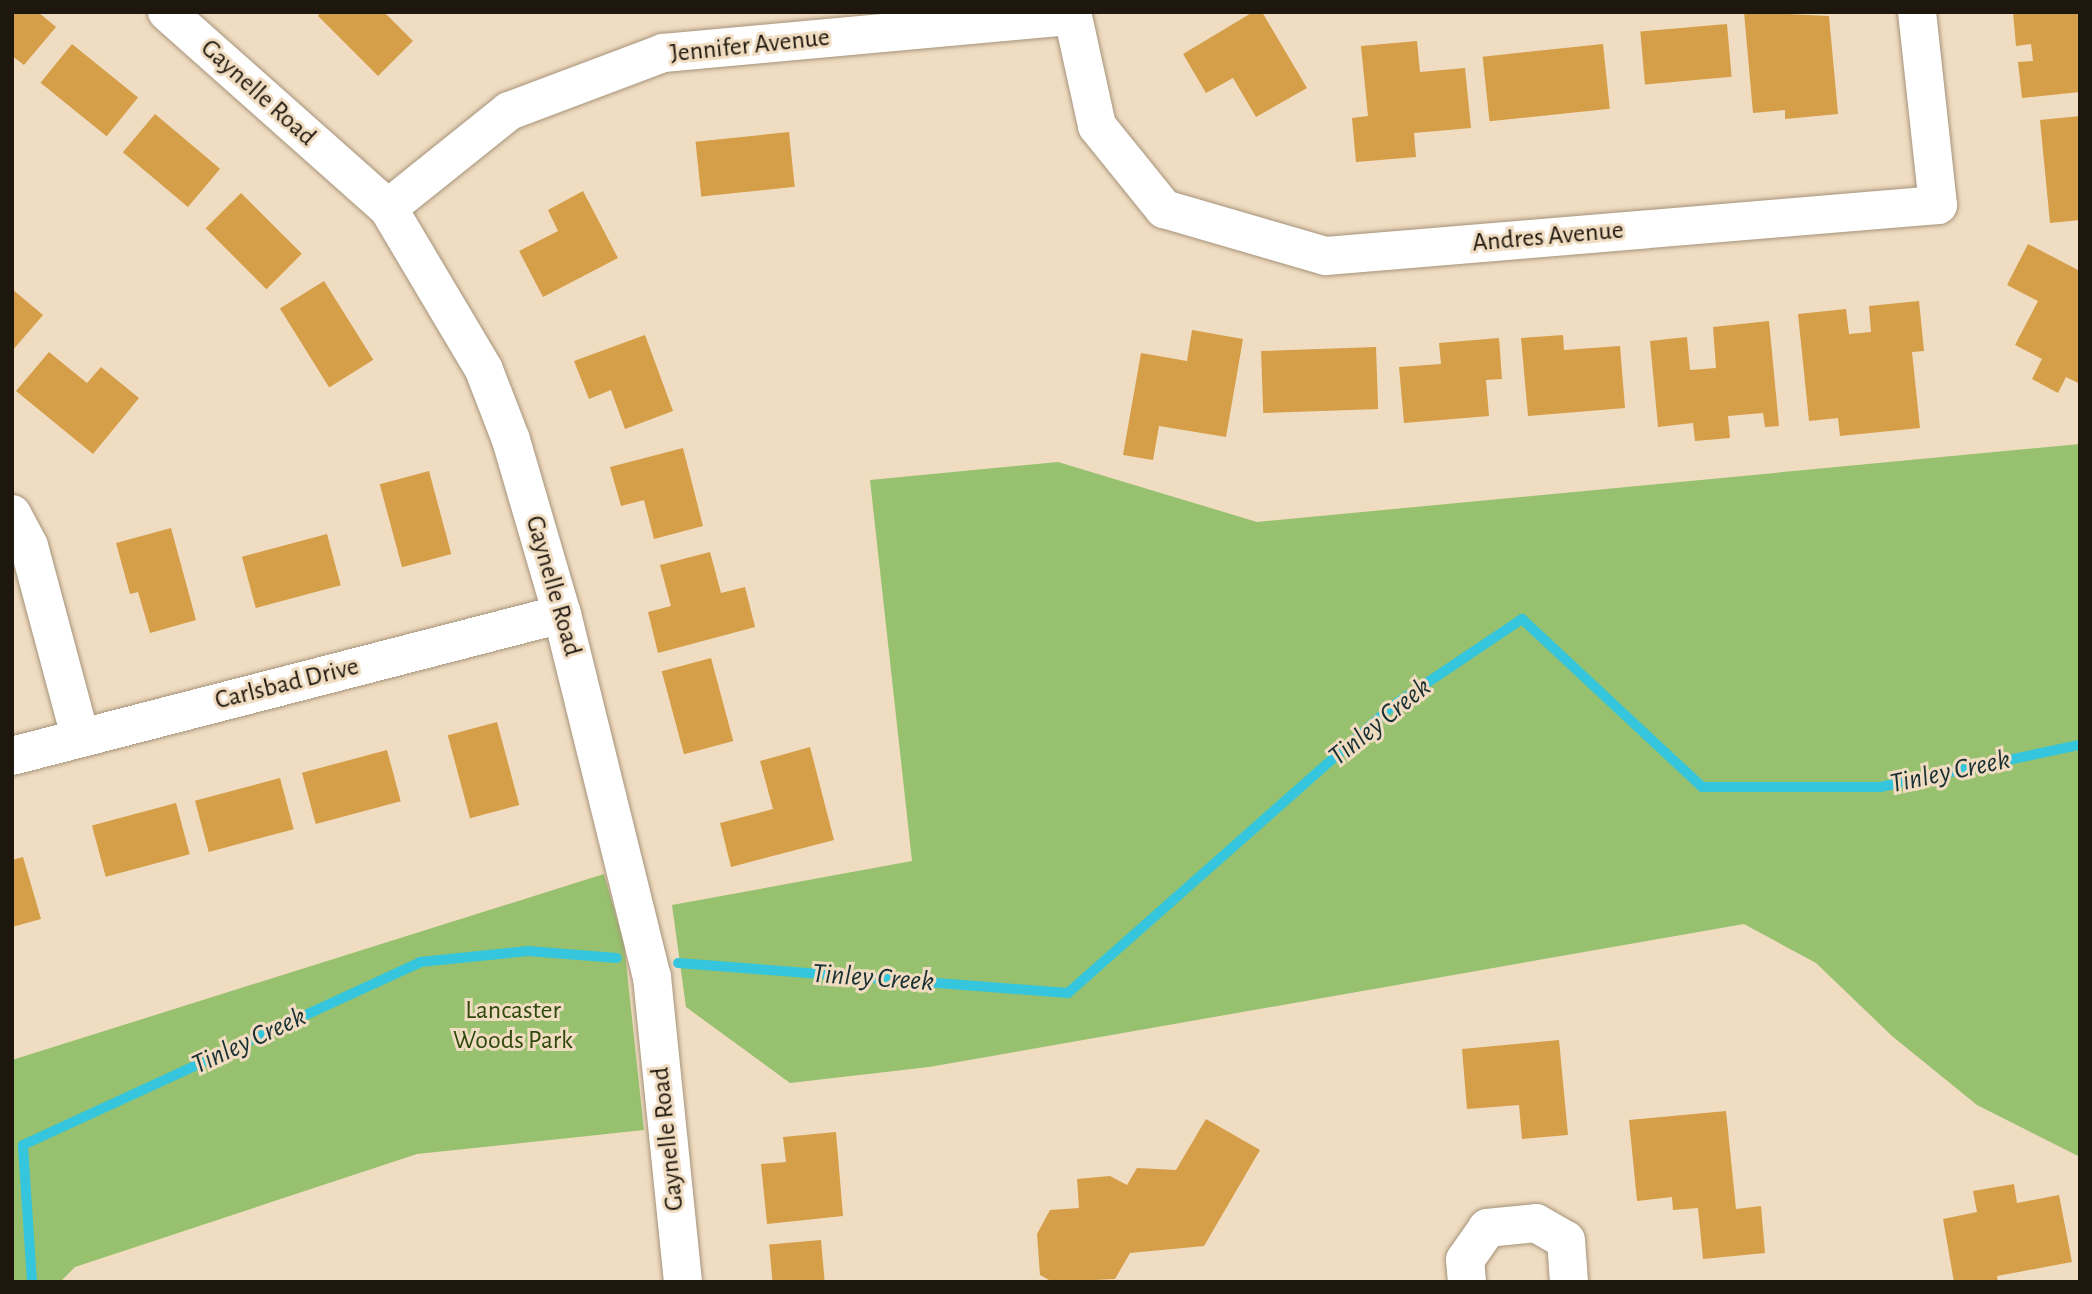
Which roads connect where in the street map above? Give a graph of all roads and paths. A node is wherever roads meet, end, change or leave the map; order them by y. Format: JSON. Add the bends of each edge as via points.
{"nodes":[{"id":1,"x":167,"y":12,"type":"edge"},
{"id":2,"x":1917,"y":12,"type":"edge"},
{"id":3,"x":1072,"y":14,"type":"edge"},
{"id":4,"x":388,"y":208,"type":"junction"},
{"id":5,"x":12,"y":514,"type":"edge"},
{"id":6,"x":562,"y":614,"type":"junction"},
{"id":7,"x":80,"y":736,"type":"junction"},
{"id":8,"x":12,"y":755,"type":"edge"},
{"id":9,"x":683,"y":1282,"type":"edge"},
{"id":10,"x":1467,"y":1282,"type":"edge"},
{"id":11,"x":1569,"y":1282,"type":"edge"}],
"edges":[{"from":1,"to":4,"type":"street","name":"Gaynelle Road"},
{"from":2,"to":3,"type":"street","name":"Andres Avenue","via":[[1938,205],[1326,256],[1164,209],[1097,126]]},
{"from":3,"to":4,"type":"street","name":"Jennifer Avenue","via":[[663,53],[509,111]]},
{"from":4,"to":6,"type":"street","name":"Gaynelle Road","via":[[484,370],[511,440]]},
{"from":5,"to":7,"type":"street","via":[[29,546]]},
{"from":6,"to":7,"type":"street","name":"Carlsbad Drive"},
{"from":6,"to":9,"type":"street","name":"Gaynelle Road","via":[[652,977]]},
{"from":7,"to":8,"type":"street","name":"Carlsbad Drive"},
{"from":10,"to":11,"type":"street","via":[[1465,1260],[1487,1228],[1536,1223],[1566,1240]]}]}
